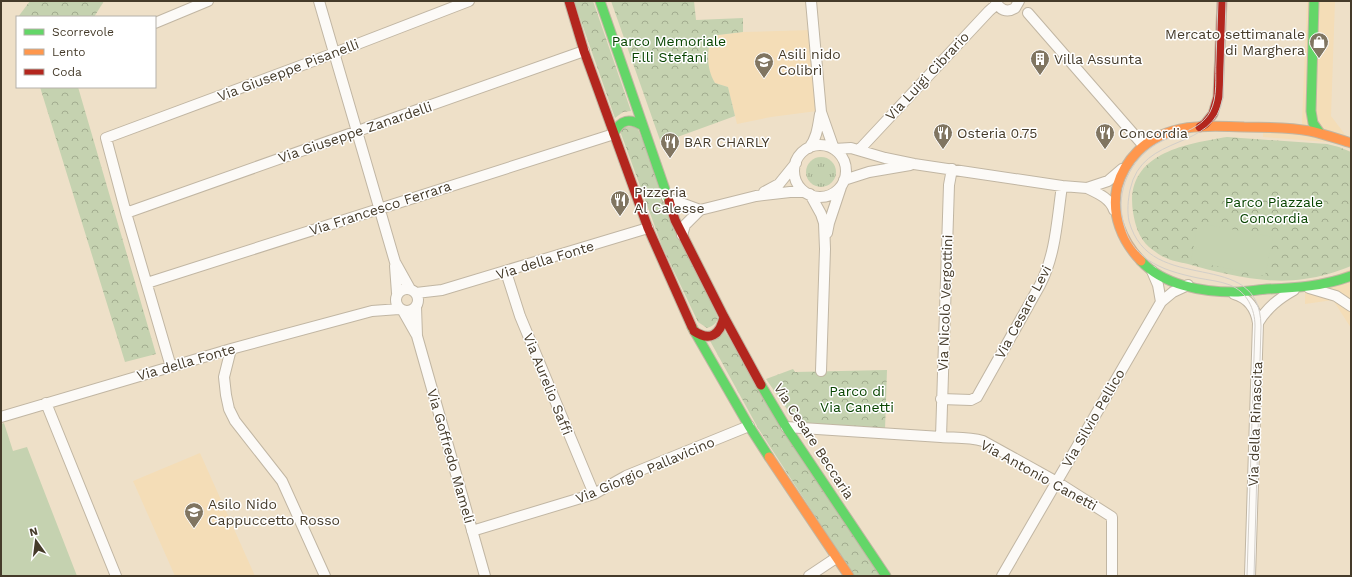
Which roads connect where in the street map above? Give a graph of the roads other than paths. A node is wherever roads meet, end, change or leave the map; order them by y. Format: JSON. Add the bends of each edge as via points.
{"nodes":[{"id":1,"x":208,"y":1,"type":"edge"},
{"id":2,"x":319,"y":1,"type":"edge"},
{"id":3,"x":469,"y":1,"type":"edge"},
{"id":4,"x":569,"y":1,"type":"edge"},
{"id":5,"x":600,"y":1,"type":"edge"},
{"id":6,"x":811,"y":1,"type":"edge"},
{"id":7,"x":1020,"y":1,"type":"edge"},
{"id":8,"x":1222,"y":1,"type":"edge"},
{"id":9,"x":1314,"y":1,"type":"edge"},
{"id":10,"x":997,"y":3,"type":"edge"},
{"id":11,"x":1008,"y":11,"type":"junction"},
{"id":12,"x":1028,"y":13,"type":"junction"},
{"id":13,"x":156,"y":23,"type":"edge"},
{"id":14,"x":584,"y":51,"type":"junction"},
{"id":15,"x":334,"y":53,"type":"junction"},
{"id":16,"x":821,"y":112,"type":"junction"},
{"id":17,"x":644,"y":126,"type":"junction"},
{"id":18,"x":1200,"y":127,"type":"junction"},
{"id":19,"x":357,"y":131,"type":"junction"},
{"id":20,"x":1320,"y":133,"type":"junction"},
{"id":21,"x":614,"y":134,"type":"junction"},
{"id":22,"x":1351,"y":143,"type":"edge"},
{"id":23,"x":1143,"y":145,"type":"junction"},
{"id":24,"x":809,"y":148,"type":"junction"},
{"id":25,"x":834,"y":149,"type":"junction"},
{"id":26,"x":859,"y":150,"type":"junction"},
{"id":27,"x":796,"y":163,"type":"junction"},
{"id":28,"x":914,"y":164,"type":"junction"},
{"id":29,"x":1124,"y":167,"type":"junction"},
{"id":30,"x":952,"y":169,"type":"junction"},
{"id":31,"x":842,"y":183,"type":"junction"},
{"id":32,"x":1062,"y":186,"type":"junction"},
{"id":33,"x":1087,"y":188,"type":"junction"},
{"id":34,"x":807,"y":193,"type":"junction"},
{"id":35,"x":756,"y":196,"type":"junction"},
{"id":36,"x":667,"y":198,"type":"junction"},
{"id":37,"x":379,"y":209,"type":"junction"},
{"id":38,"x":700,"y":210,"type":"junction"},
{"id":39,"x":1114,"y":210,"type":"junction"},
{"id":40,"x":126,"y":212,"type":"junction"},
{"id":41,"x":648,"y":228,"type":"junction"},
{"id":42,"x":682,"y":235,"type":"junction"},
{"id":43,"x":825,"y":249,"type":"junction"},
{"id":44,"x":395,"y":262,"type":"junction"},
{"id":45,"x":1152,"y":271,"type":"junction"},
{"id":46,"x":506,"y":272,"type":"junction"},
{"id":47,"x":1351,"y":276,"type":"edge"},
{"id":48,"x":147,"y":283,"type":"junction"},
{"id":49,"x":1188,"y":285,"type":"junction"},
{"id":50,"x":1307,"y":288,"type":"junction"},
{"id":51,"x":1294,"y":289,"type":"junction"},
{"id":52,"x":442,"y":290,"type":"junction"},
{"id":53,"x":413,"y":291,"type":"junction"},
{"id":54,"x":1224,"y":292,"type":"junction"},
{"id":55,"x":396,"y":296,"type":"junction"},
{"id":56,"x":1161,"y":302,"type":"junction"},
{"id":57,"x":417,"y":305,"type":"junction"},
{"id":58,"x":1351,"y":306,"type":"edge"},
{"id":59,"x":401,"y":310,"type":"junction"},
{"id":60,"x":372,"y":311,"type":"junction"},
{"id":61,"x":724,"y":317,"type":"junction"},
{"id":62,"x":1258,"y":323,"type":"junction"},
{"id":63,"x":694,"y":330,"type":"junction"},
{"id":64,"x":417,"y":336,"type":"junction"},
{"id":65,"x":231,"y":349,"type":"junction"},
{"id":66,"x":171,"y":367,"type":"junction"},
{"id":67,"x":821,"y":371,"type":"dead end"},
{"id":68,"x":941,"y":399,"type":"junction"},
{"id":69,"x":46,"y":403,"type":"junction"},
{"id":70,"x":1,"y":417,"type":"edge"},
{"id":71,"x":748,"y":426,"type":"junction"},
{"id":72,"x":786,"y":427,"type":"junction"},
{"id":73,"x":940,"y":437,"type":"junction"},
{"id":74,"x":1057,"y":482,"type":"junction"},
{"id":75,"x":594,"y":494,"type":"junction"},
{"id":76,"x":472,"y":531,"type":"junction"},
{"id":77,"x":836,"y":558,"type":"junction"},
{"id":78,"x":116,"y":576,"type":"edge"},
{"id":79,"x":325,"y":576,"type":"edge"},
{"id":80,"x":485,"y":576,"type":"edge"},
{"id":81,"x":810,"y":576,"type":"edge"},
{"id":82,"x":849,"y":576,"type":"edge"},
{"id":83,"x":886,"y":576,"type":"edge"},
{"id":84,"x":1002,"y":576,"type":"edge"},
{"id":85,"x":1112,"y":576,"type":"edge"},
{"id":86,"x":1250,"y":576,"type":"edge"}],
"edges":[{"from":1,"to":13,"type":"street"},
{"from":2,"to":15,"type":"street"},
{"from":3,"to":15,"type":"street","name":"Via Giuseppe Pisanelli"},
{"from":4,"to":14,"type":"street"},
{"from":5,"to":17,"type":"street","name":"Via Cesare Beccaria"},
{"from":6,"to":16,"type":"street"},
{"from":7,"to":11,"type":"street","via":[[1015,8]]},
{"from":7,"to":12,"type":"street"},
{"from":8,"to":18,"type":"street","via":[[1218,97],[1213,114]]},
{"from":9,"to":20,"type":"street","via":[[1311,111],[1313,123]]},
{"from":10,"to":11,"type":"street"},
{"from":10,"to":26,"type":"street","name":"Via Luigi Cibrario"},
{"from":11,"to":12,"type":"street"},
{"from":12,"to":23,"type":"street"},
{"from":14,"to":19,"type":"street","name":"Via Giuseppe Zanardelli"},
{"from":14,"to":21,"type":"street"},
{"from":15,"to":19,"type":"street"},
{"from":15,"to":40,"type":"street","name":"Via Giuseppe Pisanelli","via":[[106,138]]},
{"from":16,"to":24,"type":"street","via":[[818,129]]},
{"from":16,"to":25,"type":"street"},
{"from":17,"to":21,"type":"street","via":[[634,120],[625,121],[617,126]]},
{"from":17,"to":36,"type":"street","name":"Via Cesare Beccaria"},
{"from":18,"to":20,"type":"street","via":[[1284,128]]},
{"from":18,"to":23,"type":"street","via":[[1167,132]]},
{"from":19,"to":37,"type":"street"},
{"from":19,"to":40,"type":"street","name":"Via Giuseppe Zanardelli"},
{"from":20,"to":22,"type":"street"},
{"from":21,"to":37,"type":"street","name":"Via Francesco Ferrara"},
{"from":21,"to":41,"type":"street"},
{"from":23,"to":29,"type":"street"},
{"from":24,"to":25,"type":"street","via":[[817,145]]},
{"from":24,"to":27,"type":"street","via":[[800,154]]},
{"from":25,"to":26,"type":"street"},
{"from":25,"to":31,"type":"street","via":[[844,162],[846,173]]},
{"from":26,"to":28,"type":"street"},
{"from":27,"to":34,"type":"street","via":[[796,179]]},
{"from":27,"to":35,"type":"street","via":[[779,184]]},
{"from":28,"to":30,"type":"street"},
{"from":28,"to":31,"type":"street","via":[[862,174]]},
{"from":29,"to":33,"type":"street","via":[[1102,184]]},
{"from":29,"to":39,"type":"street","via":[[1117,187]]},
{"from":30,"to":32,"type":"street"},
{"from":30,"to":68,"type":"street","name":"Via Nicolò Vergottini","via":[[949,185]]},
{"from":31,"to":34,"type":"street","via":[[830,195]]},
{"from":31,"to":43,"type":"street","via":[[829,223]]},
{"from":32,"to":33,"type":"street"},
{"from":32,"to":68,"type":"street","name":"Via Cesare Levi","via":[[1052,253],[1046,273],[977,397],[971,400]]},
{"from":33,"to":39,"type":"street","via":[[1105,198]]},
{"from":34,"to":35,"type":"street"},
{"from":34,"to":43,"type":"street","via":[[823,218]]},
{"from":35,"to":38,"type":"street"},
{"from":36,"to":38,"type":"street"},
{"from":36,"to":42,"type":"street","name":"Via Cesare Beccaria"},
{"from":37,"to":44,"type":"street"},
{"from":37,"to":48,"type":"street","name":"Via Francesco Ferrara"},
{"from":38,"to":42,"type":"street","via":[[687,223]]},
{"from":39,"to":45,"type":"street","via":[[1118,227],[1127,246]]},
{"from":40,"to":48,"type":"street"},
{"from":41,"to":46,"type":"street","name":"Via della Fonte"},
{"from":41,"to":63,"type":"street"},
{"from":42,"to":61,"type":"street","name":"Via Cesare Beccaria"},
{"from":43,"to":67,"type":"street"},
{"from":44,"to":53,"type":"street"},
{"from":44,"to":55,"type":"street"},
{"from":45,"to":49,"type":"street"},
{"from":45,"to":56,"type":"street"},
{"from":46,"to":52,"type":"street","name":"Via della Fonte"},
{"from":46,"to":75,"type":"street","name":"Via Aurelio Saffi","via":[[520,316]]},
{"from":47,"to":50,"type":"street"},
{"from":48,"to":66,"type":"street"},
{"from":49,"to":54,"type":"street"},
{"from":49,"to":56,"type":"street","via":[[1173,292]]},
{"from":50,"to":51,"type":"street"},
{"from":50,"to":58,"type":"street","via":[[1336,296]]},
{"from":51,"to":54,"type":"street"},
{"from":51,"to":62,"type":"street","via":[[1273,303]]},
{"from":52,"to":53,"type":"street","name":"Via della Fonte"},
{"from":52,"to":57,"type":"street","name":"Via della Fonte"},
{"from":53,"to":55,"type":"street","via":[[403,289]]},
{"from":53,"to":57,"type":"street","via":[[417,296]]},
{"from":54,"to":62,"type":"street","name":"Via della Rinascita","via":[[1239,295],[1247,300],[1256,312]]},
{"from":55,"to":59,"type":"street","via":[[395,303]]},
{"from":55,"to":60,"type":"street","name":"Via della Fonte"},
{"from":56,"to":74,"type":"street","name":"Via Silvio Pellico"},
{"from":57,"to":59,"type":"street","via":[[410,311]]},
{"from":57,"to":64,"type":"street","name":"Via Goffredo Mameli"},
{"from":59,"to":60,"type":"street","name":"Via della Fonte"},
{"from":59,"to":64,"type":"street","name":"Via Goffredo Mameli"},
{"from":60,"to":65,"type":"street","name":"Via della Fonte"},
{"from":61,"to":63,"type":"street","via":[[723,325],[716,334],[706,337]]},
{"from":61,"to":72,"type":"street","name":"Via Cesare Beccaria"},
{"from":62,"to":86,"type":"street","name":"Via della Rinascita"},
{"from":63,"to":71,"type":"street"},
{"from":64,"to":76,"type":"street","name":"Via Goffredo Mameli"},
{"from":65,"to":66,"type":"street","name":"Via della Fonte"},
{"from":65,"to":79,"type":"street","via":[[224,377],[229,409],[235,421],[282,481]]},
{"from":66,"to":69,"type":"street","name":"Via della Fonte"},
{"from":68,"to":73,"type":"street","name":"Via Nicolò Vergottini"},
{"from":69,"to":70,"type":"street","name":"Via della Fonte"},
{"from":69,"to":78,"type":"street"},
{"from":71,"to":75,"type":"street","name":"Via Giorgio Pallavicino","via":[[626,476]]},
{"from":71,"to":77,"type":"street"},
{"from":72,"to":73,"type":"street","name":"Via Antonio Canetti"},
{"from":72,"to":83,"type":"street","name":"Via Cesare Beccaria"},
{"from":73,"to":74,"type":"street","name":"Via Antonio Canetti","via":[[983,441]]},
{"from":74,"to":84,"type":"street","name":"Via Silvio Pellico"},
{"from":74,"to":85,"type":"street","name":"Via Antonio Canetti","via":[[1112,517]]},
{"from":75,"to":76,"type":"street","name":"Via Giorgio Pallavicino"},
{"from":76,"to":80,"type":"street","name":"Via Goffredo Mameli"},
{"from":77,"to":81,"type":"street"},
{"from":77,"to":82,"type":"street"}]}
